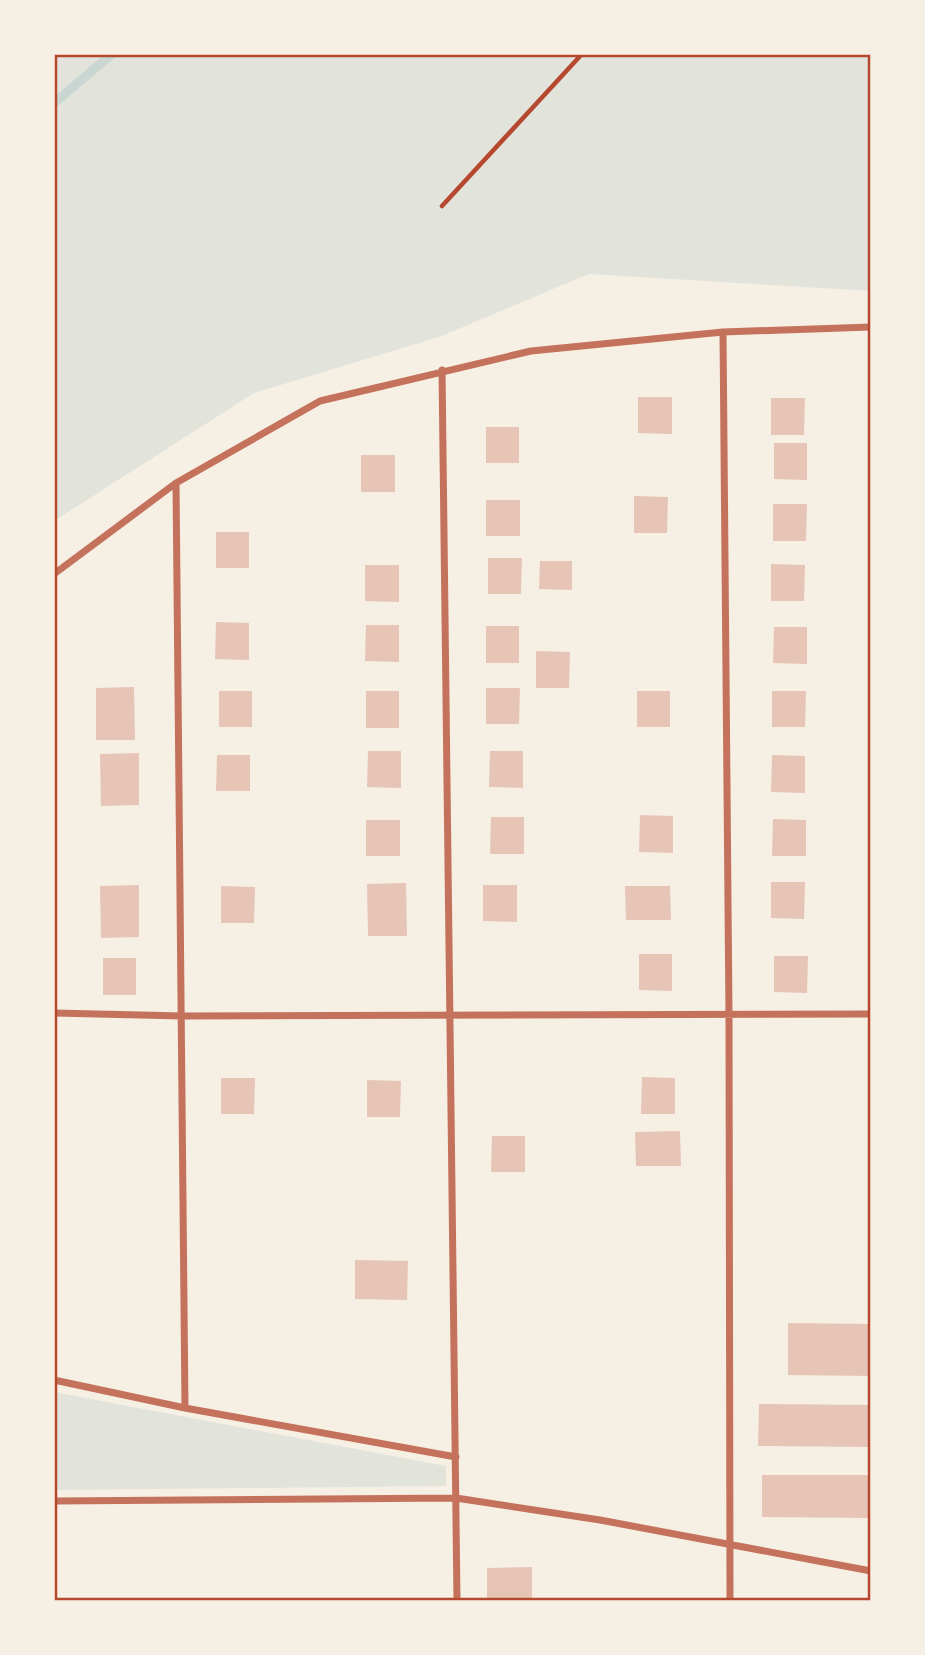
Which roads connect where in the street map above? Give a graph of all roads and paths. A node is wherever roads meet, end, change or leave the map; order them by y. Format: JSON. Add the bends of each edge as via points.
{"nodes":[{"id":1,"x":582,"y":54,"type":"edge"},
{"id":2,"x":442,"y":206,"type":"dead end"},
{"id":3,"x":871,"y":327,"type":"edge"},
{"id":4,"x":723,"y":332,"type":"junction"},
{"id":5,"x":442,"y":370,"type":"junction"},
{"id":6,"x":176,"y":483,"type":"junction"},
{"id":7,"x":54,"y":574,"type":"edge"},
{"id":8,"x":54,"y":1013,"type":"edge"},
{"id":9,"x":452,"y":1014,"type":"junction"},
{"id":10,"x":871,"y":1014,"type":"edge"},
{"id":11,"x":729,"y":1015,"type":"junction"},
{"id":12,"x":183,"y":1016,"type":"junction"},
{"id":13,"x":54,"y":1380,"type":"edge"},
{"id":14,"x":186,"y":1408,"type":"junction"},
{"id":15,"x":456,"y":1457,"type":"junction"},
{"id":16,"x":456,"y":1498,"type":"junction"},
{"id":17,"x":54,"y":1501,"type":"edge"},
{"id":18,"x":730,"y":1547,"type":"junction"},
{"id":19,"x":871,"y":1571,"type":"edge"},
{"id":20,"x":457,"y":1601,"type":"edge"},
{"id":21,"x":730,"y":1601,"type":"edge"}],
"edges":[{"from":1,"to":2,"type":"path"},
{"from":3,"to":4,"type":"street"},
{"from":4,"to":5,"type":"street","via":[[531,351]]},
{"from":4,"to":11,"type":"street"},
{"from":5,"to":6,"type":"street","via":[[320,401]]},
{"from":5,"to":9,"type":"street"},
{"from":6,"to":7,"type":"street"},
{"from":6,"to":12,"type":"street"},
{"from":8,"to":12,"type":"street"},
{"from":9,"to":11,"type":"street"},
{"from":9,"to":12,"type":"street"},
{"from":9,"to":15,"type":"street"},
{"from":10,"to":11,"type":"street"},
{"from":11,"to":18,"type":"street"},
{"from":12,"to":14,"type":"street"},
{"from":13,"to":14,"type":"street"},
{"from":14,"to":15,"type":"street"},
{"from":15,"to":16,"type":"street"},
{"from":16,"to":17,"type":"street"},
{"from":16,"to":18,"type":"street","via":[[600,1520]]},
{"from":16,"to":20,"type":"street"},
{"from":18,"to":19,"type":"street"},
{"from":18,"to":21,"type":"street"}]}
